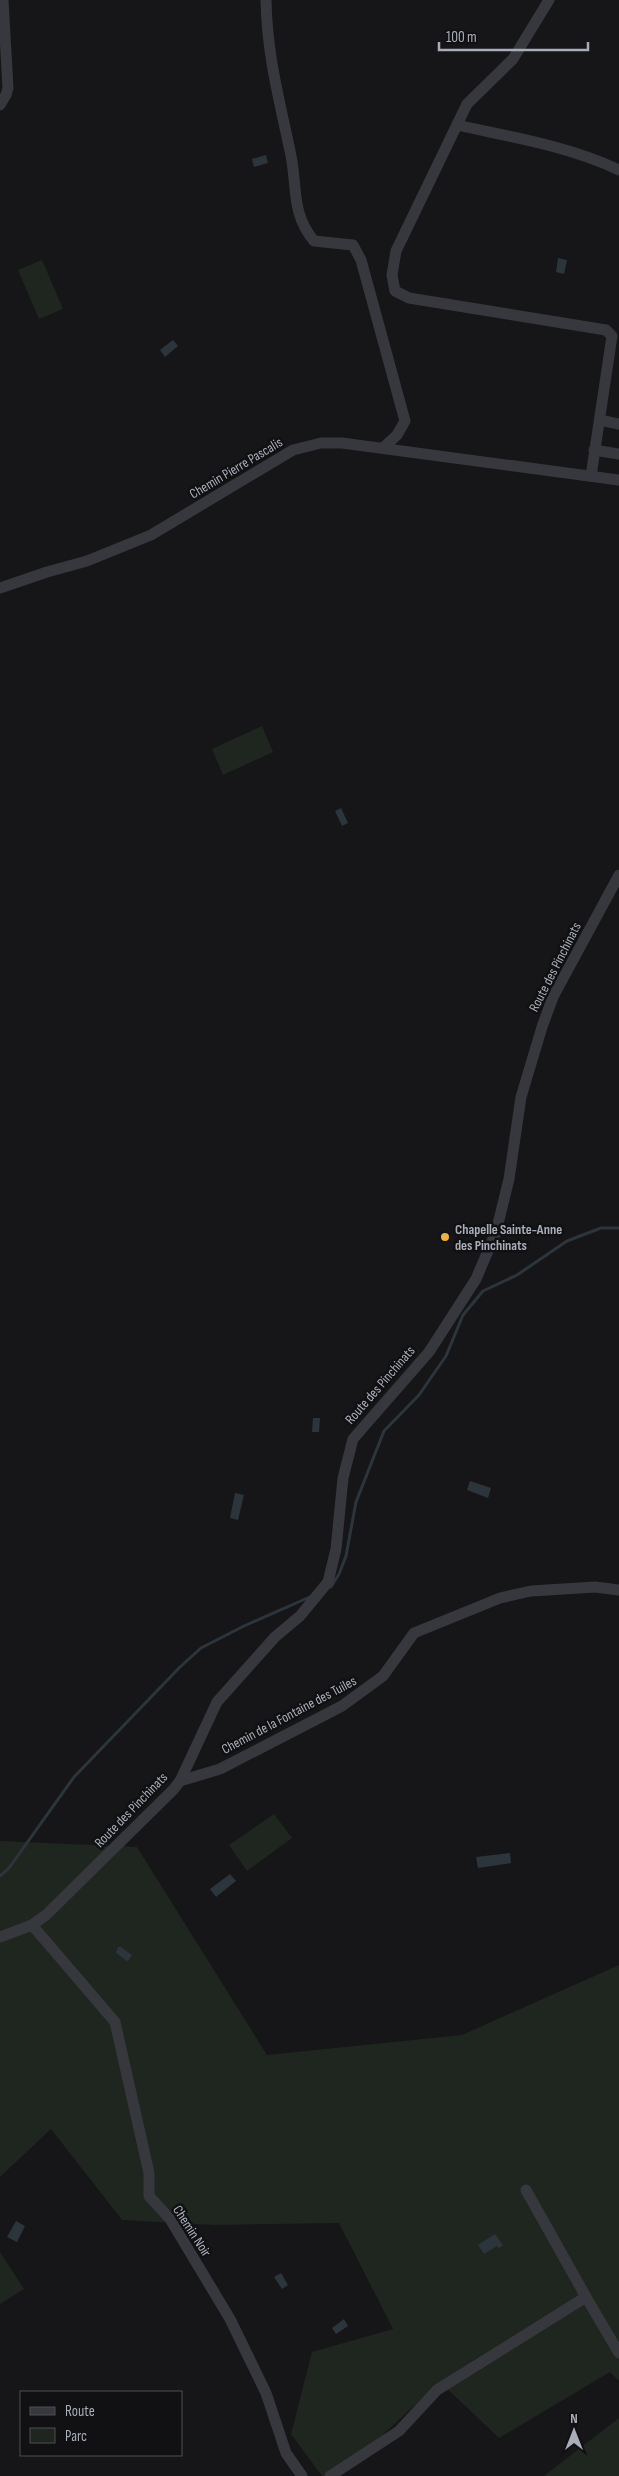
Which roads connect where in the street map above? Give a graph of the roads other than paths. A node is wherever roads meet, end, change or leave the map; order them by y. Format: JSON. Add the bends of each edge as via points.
{"nodes":[{"id":1,"x":3,"y":0,"type":"edge"},
{"id":2,"x":266,"y":0,"type":"edge"},
{"id":3,"x":549,"y":0,"type":"edge"},
{"id":4,"x":0,"y":104,"type":"edge"},
{"id":5,"x":457,"y":125,"type":"junction"},
{"id":6,"x":619,"y":170,"type":"edge"},
{"id":7,"x":606,"y":330,"type":"junction"},
{"id":8,"x":619,"y":332,"type":"edge"},
{"id":9,"x":600,"y":420,"type":"junction"},
{"id":10,"x":619,"y":424,"type":"edge"},
{"id":11,"x":383,"y":448,"type":"junction"},
{"id":12,"x":594,"y":450,"type":"junction"},
{"id":13,"x":619,"y":454,"type":"edge"},
{"id":14,"x":590,"y":476,"type":"junction"},
{"id":15,"x":619,"y":480,"type":"edge"},
{"id":16,"x":0,"y":588,"type":"edge"},
{"id":17,"x":619,"y":875,"type":"edge"},
{"id":18,"x":619,"y":1590,"type":"edge"},
{"id":19,"x":180,"y":1781,"type":"junction"},
{"id":20,"x":32,"y":1925,"type":"junction"},
{"id":21,"x":0,"y":1937,"type":"edge"},
{"id":22,"x":526,"y":2190,"type":"dead end"},
{"id":23,"x":586,"y":2297,"type":"junction"},
{"id":24,"x":619,"y":2353,"type":"edge"},
{"id":25,"x":302,"y":2476,"type":"edge"},
{"id":26,"x":330,"y":2476,"type":"edge"}],
"edges":[{"from":1,"to":4,"type":"street","via":[[8,88]]},
{"from":2,"to":11,"type":"street","via":[[271,71],[292,159],[297,210],[303,228],[314,241],[353,245],[361,260],[405,421],[397,435]]},
{"from":3,"to":5,"type":"street","via":[[513,58],[466,104]]},
{"from":5,"to":6,"type":"street","via":[[599,160]]},
{"from":5,"to":7,"type":"street","via":[[396,251],[392,275],[395,291],[409,298]]},
{"from":7,"to":8,"type":"street"},
{"from":7,"to":9,"type":"street","via":[[612,336]]},
{"from":9,"to":10,"type":"street"},
{"from":9,"to":12,"type":"street"},
{"from":11,"to":14,"type":"street","name":"Chemin Pierre Pascalis"},
{"from":11,"to":16,"type":"street","name":"Chemin Pierre Pascalis","via":[[321,443],[293,450],[151,535],[87,561]]},
{"from":12,"to":13,"type":"street"},
{"from":12,"to":14,"type":"street"},
{"from":14,"to":15,"type":"street","name":"Chemin Pierre Pascalis"},
{"from":17,"to":19,"type":"street","name":"Route des Pinchinats","via":[[553,997],[542,1027],[521,1097],[509,1179],[496,1232],[476,1279],[429,1352],[353,1439],[343,1478],[336,1549],[328,1582],[300,1616],[275,1637],[217,1702]]},
{"from":18,"to":19,"type":"street","name":"Chemin de la Fontaine des Tuiles","via":[[595,1587],[531,1591],[500,1598],[421,1630],[410,1638],[383,1676],[342,1706],[220,1769]]},
{"from":19,"to":20,"type":"street","name":"Route des Pinchinats","via":[[132,1833]]},
{"from":20,"to":21,"type":"street","name":"Route des Pinchinats"},
{"from":20,"to":25,"type":"street","name":"Chemin Noir","via":[[115,2022],[149,2173],[149,2196],[170,2219],[230,2319],[266,2393],[286,2453]]},
{"from":22,"to":23,"type":"street"},
{"from":23,"to":24,"type":"street"},
{"from":23,"to":26,"type":"street","via":[[437,2390],[399,2431]]}]}
